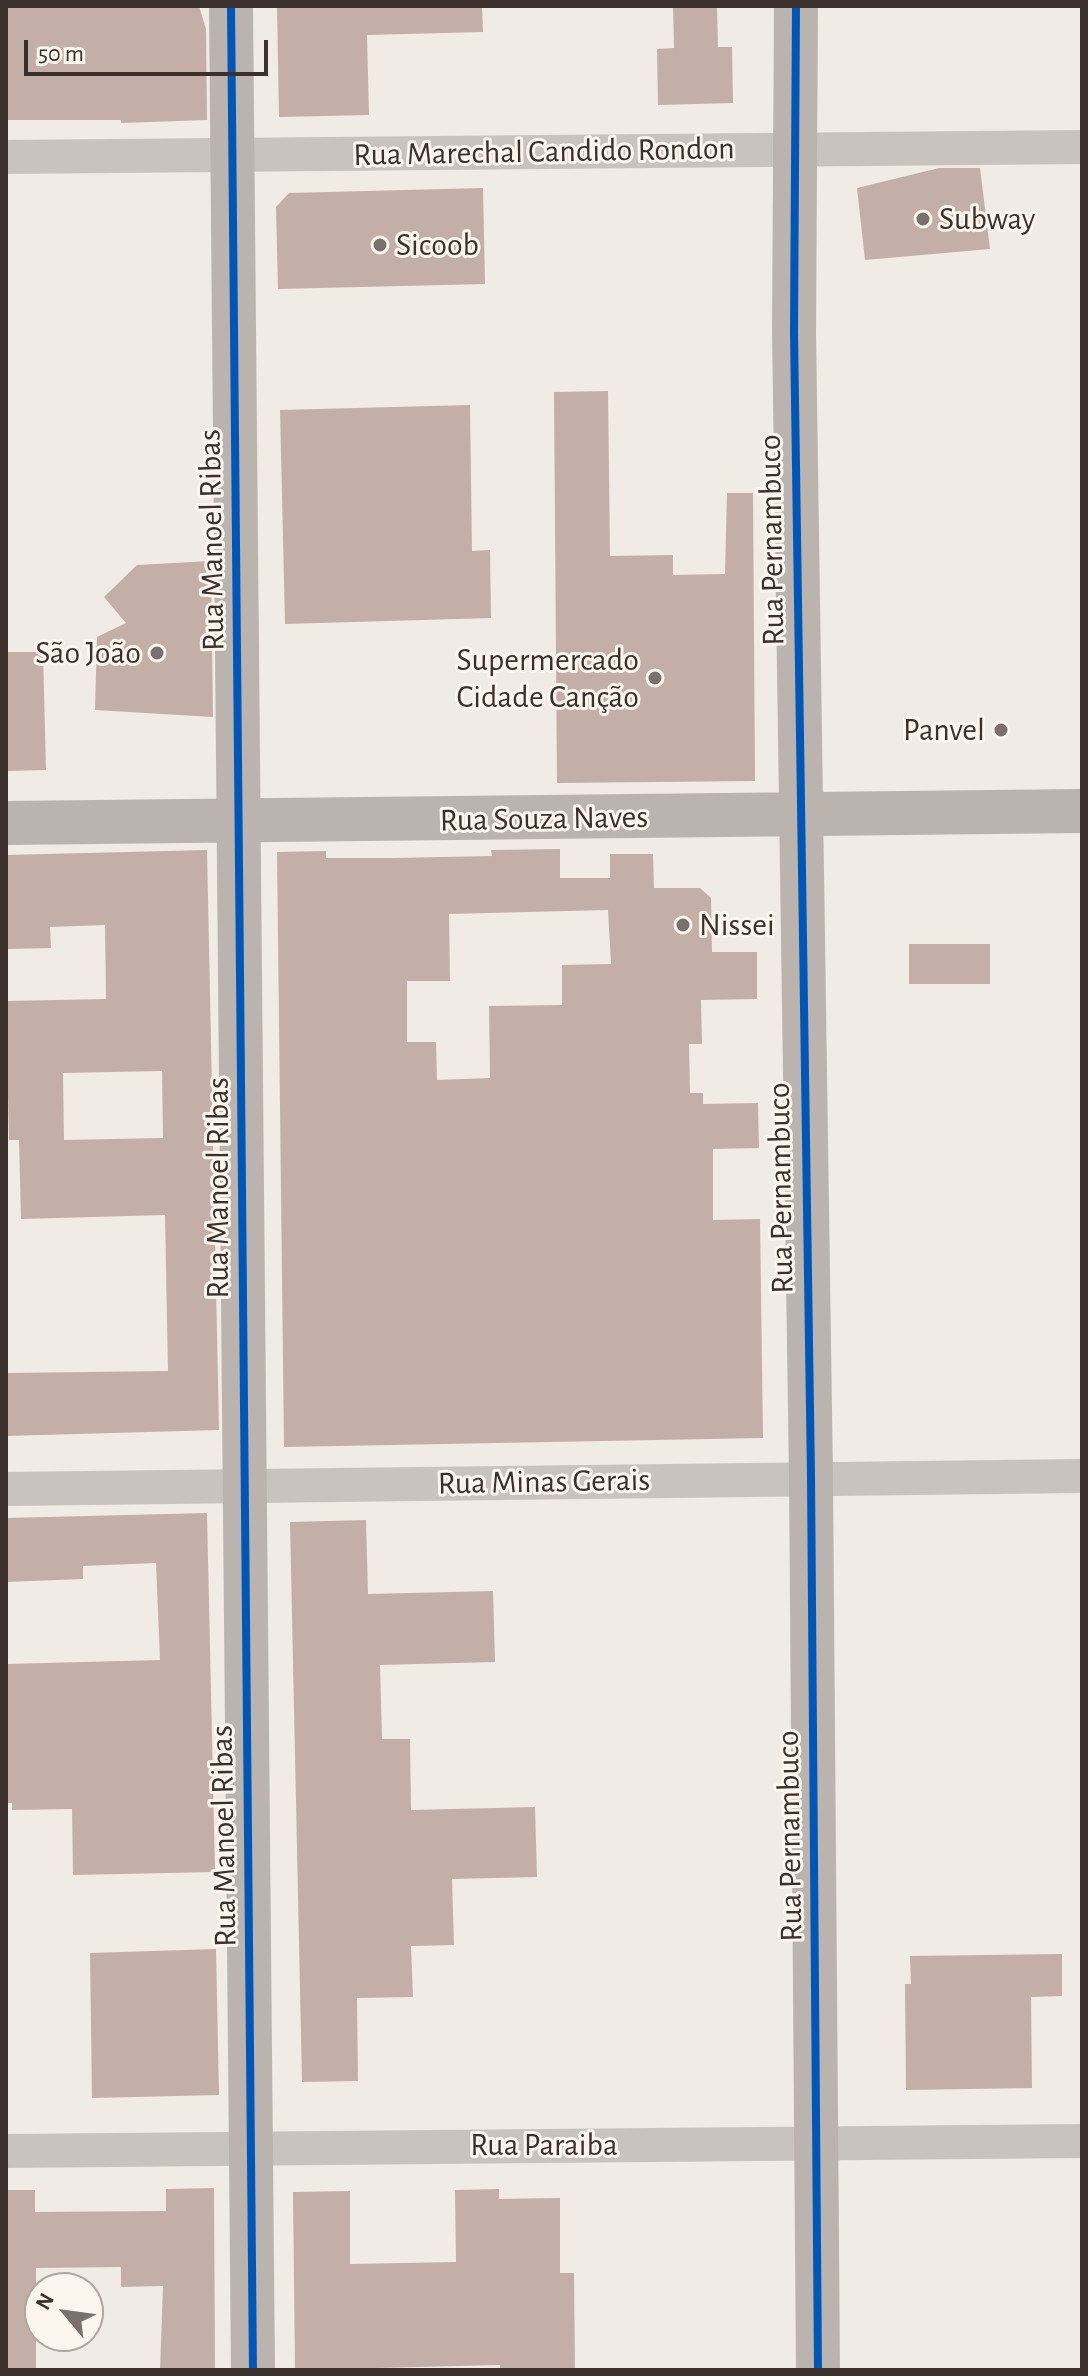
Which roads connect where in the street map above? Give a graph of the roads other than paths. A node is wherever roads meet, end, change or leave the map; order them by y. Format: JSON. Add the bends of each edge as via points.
{"nodes":[{"id":1,"x":231,"y":6,"type":"edge"},
{"id":2,"x":796,"y":6,"type":"edge"},
{"id":3,"x":1082,"y":147,"type":"edge"},
{"id":4,"x":797,"y":148,"type":"junction"},
{"id":5,"x":232,"y":156,"type":"junction"},
{"id":6,"x":6,"y":157,"type":"edge"},
{"id":7,"x":1082,"y":811,"type":"edge"},
{"id":8,"x":799,"y":816,"type":"junction"},
{"id":9,"x":239,"y":821,"type":"junction"},
{"id":10,"x":6,"y":823,"type":"edge"},
{"id":11,"x":1082,"y":1476,"type":"edge"},
{"id":12,"x":811,"y":1477,"type":"junction"},
{"id":13,"x":244,"y":1486,"type":"junction"},
{"id":14,"x":6,"y":1489,"type":"edge"},
{"id":15,"x":1082,"y":2141,"type":"edge"},
{"id":16,"x":817,"y":2144,"type":"junction"},
{"id":17,"x":251,"y":2148,"type":"junction"},
{"id":18,"x":6,"y":2151,"type":"edge"},
{"id":19,"x":253,"y":2370,"type":"edge"},
{"id":20,"x":818,"y":2370,"type":"edge"}],
"edges":[{"from":1,"to":5,"type":"street","name":"Rua Manoel Ribas"},
{"from":2,"to":4,"type":"street","name":"Rua Pernambuco"},
{"from":3,"to":4,"type":"street","name":"Rua Marechal Candido Rondon"},
{"from":4,"to":5,"type":"street","name":"Rua Marechal Candido Rondon"},
{"from":4,"to":8,"type":"street","name":"Rua Pernambuco"},
{"from":5,"to":6,"type":"street","name":"Rua Marechal Candido Rondon"},
{"from":5,"to":9,"type":"street","name":"Rua Manoel Ribas"},
{"from":7,"to":8,"type":"street","name":"Rua Souza Naves"},
{"from":8,"to":9,"type":"street","name":"Rua Souza Naves"},
{"from":8,"to":12,"type":"street","name":"Rua Pernambuco"},
{"from":9,"to":10,"type":"street","name":"Rua Souza Naves"},
{"from":9,"to":13,"type":"street","name":"Rua Manoel Ribas"},
{"from":11,"to":12,"type":"street","name":"Rua Minas Gerais"},
{"from":12,"to":13,"type":"street","name":"Rua Minas Gerais"},
{"from":12,"to":16,"type":"street","name":"Rua Pernambuco"},
{"from":13,"to":14,"type":"street","name":"Rua Minas Gerais"},
{"from":13,"to":17,"type":"street","name":"Rua Manoel Ribas"},
{"from":15,"to":16,"type":"street","name":"Rua Paraiba"},
{"from":16,"to":17,"type":"street","name":"Rua Paraiba"},
{"from":16,"to":20,"type":"street","name":"Rua Pernambuco"},
{"from":17,"to":18,"type":"street","name":"Rua Paraiba"},
{"from":17,"to":19,"type":"street","name":"Rua Manoel Ribas"}]}
